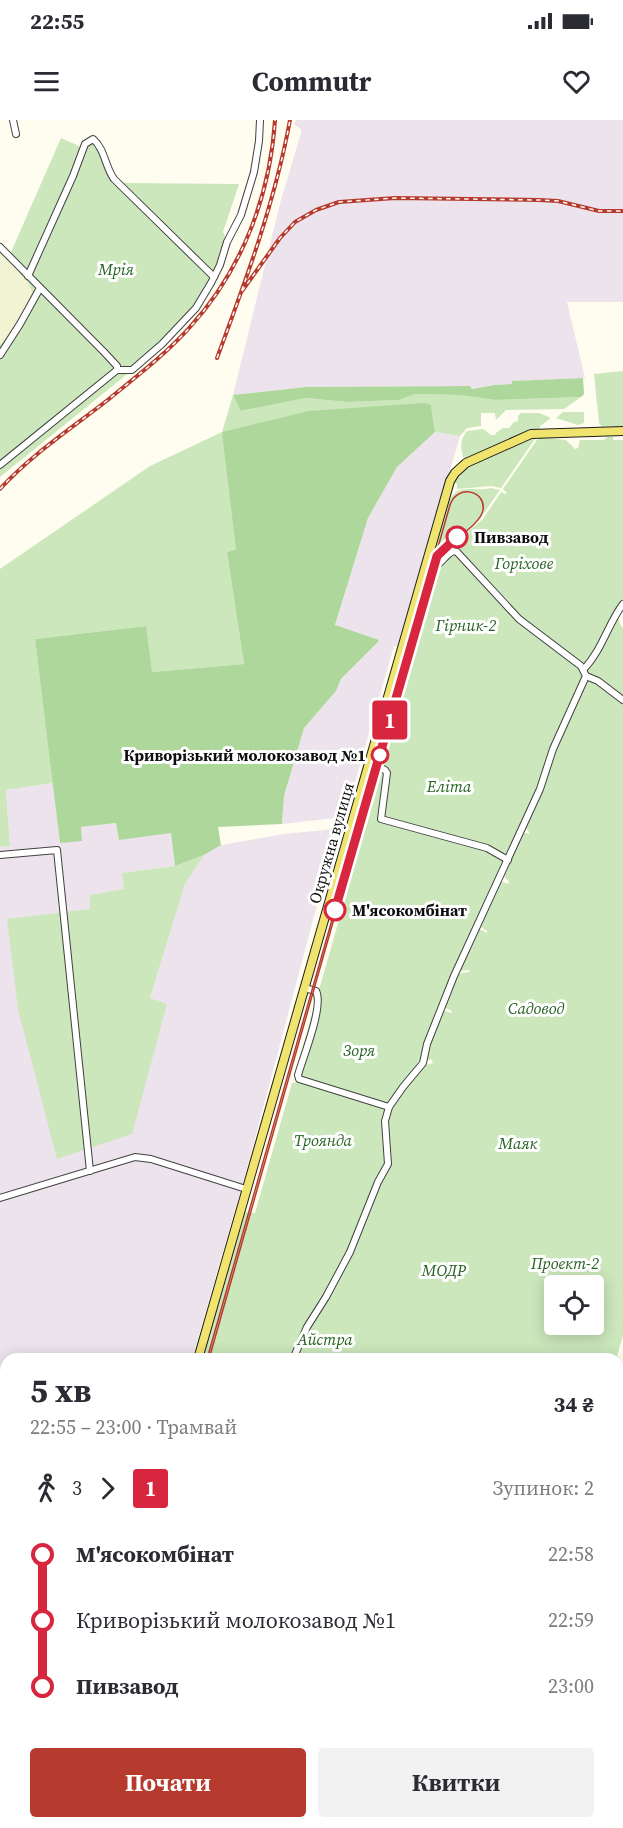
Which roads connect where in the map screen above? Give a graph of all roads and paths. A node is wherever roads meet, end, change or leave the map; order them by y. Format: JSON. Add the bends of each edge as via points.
{"nodes":[{"id":1,"x":13,"y":120,"type":"edge"},
{"id":2,"x":260,"y":120,"type":"edge"},
{"id":3,"x":16,"y":134,"type":"dead end"},
{"id":4,"x":0,"y":247,"type":"edge"},
{"id":5,"x":28,"y":276,"type":"junction"},
{"id":6,"x":214,"y":277,"type":"junction"},
{"id":7,"x":40,"y":288,"type":"junction"},
{"id":8,"x":1,"y":352,"type":"edge"},
{"id":9,"x":117,"y":370,"type":"junction"},
{"id":10,"x":623,"y":431,"type":"edge"},
{"id":11,"x":0,"y":465,"type":"edge"},
{"id":12,"x":425,"y":566,"type":"junction"},
{"id":13,"x":623,"y":604,"type":"edge"},
{"id":14,"x":585,"y":673,"type":"junction"},
{"id":15,"x":623,"y":700,"type":"edge"},
{"id":16,"x":368,"y":762,"type":"junction"},
{"id":17,"x":0,"y":855,"type":"edge"},
{"id":18,"x":508,"y":860,"type":"junction"},
{"id":19,"x":304,"y":988,"type":"junction"},
{"id":20,"x":389,"y":1107,"type":"junction"},
{"id":21,"x":90,"y":1171,"type":"junction"},
{"id":22,"x":246,"y":1189,"type":"junction"},
{"id":23,"x":0,"y":1198,"type":"edge"},
{"id":24,"x":200,"y":1353,"type":"edge"},
{"id":25,"x":296,"y":1353,"type":"edge"}],
"edges":[{"from":1,"to":3,"type":"street"},
{"from":2,"to":6,"type":"street","via":[[254,172],[241,215]]},
{"from":4,"to":5,"type":"street"},
{"from":5,"to":6,"type":"street","via":[[85,144],[93,139],[114,179]]},
{"from":5,"to":7,"type":"street"},
{"from":6,"to":9,"type":"street","via":[[196,308],[162,344],[132,370]]},
{"from":7,"to":8,"type":"street"},
{"from":7,"to":9,"type":"street"},
{"from":9,"to":11,"type":"street"},
{"from":10,"to":12,"type":"main road","name":"Окружна вулиця","via":[[531,434],[460,468],[450,481]]},
{"from":12,"to":14,"type":"street","via":[[440,565],[448,554],[457,552],[519,619]]},
{"from":12,"to":16,"type":"main road","name":"Окружна вулиця"},
{"from":13,"to":14,"type":"street"},
{"from":14,"to":15,"type":"street"},
{"from":14,"to":18,"type":"street"},
{"from":16,"to":18,"type":"street","via":[[387,773],[381,819],[487,848]]},
{"from":16,"to":19,"type":"main road","name":"Окружна вулиця"},
{"from":17,"to":21,"type":"street","via":[[57,850]]},
{"from":18,"to":20,"type":"street","via":[[454,976],[423,1063]]},
{"from":19,"to":20,"type":"street","via":[[316,991],[319,997],[299,1079]]},
{"from":19,"to":22,"type":"main road","name":"Окружна вулиця"},
{"from":20,"to":25,"type":"street","via":[[385,1121],[388,1164],[351,1252]]},
{"from":21,"to":22,"type":"street","via":[[142,1157]]},
{"from":21,"to":23,"type":"street"},
{"from":22,"to":24,"type":"main road","name":"Окружна вулиця"}]}
